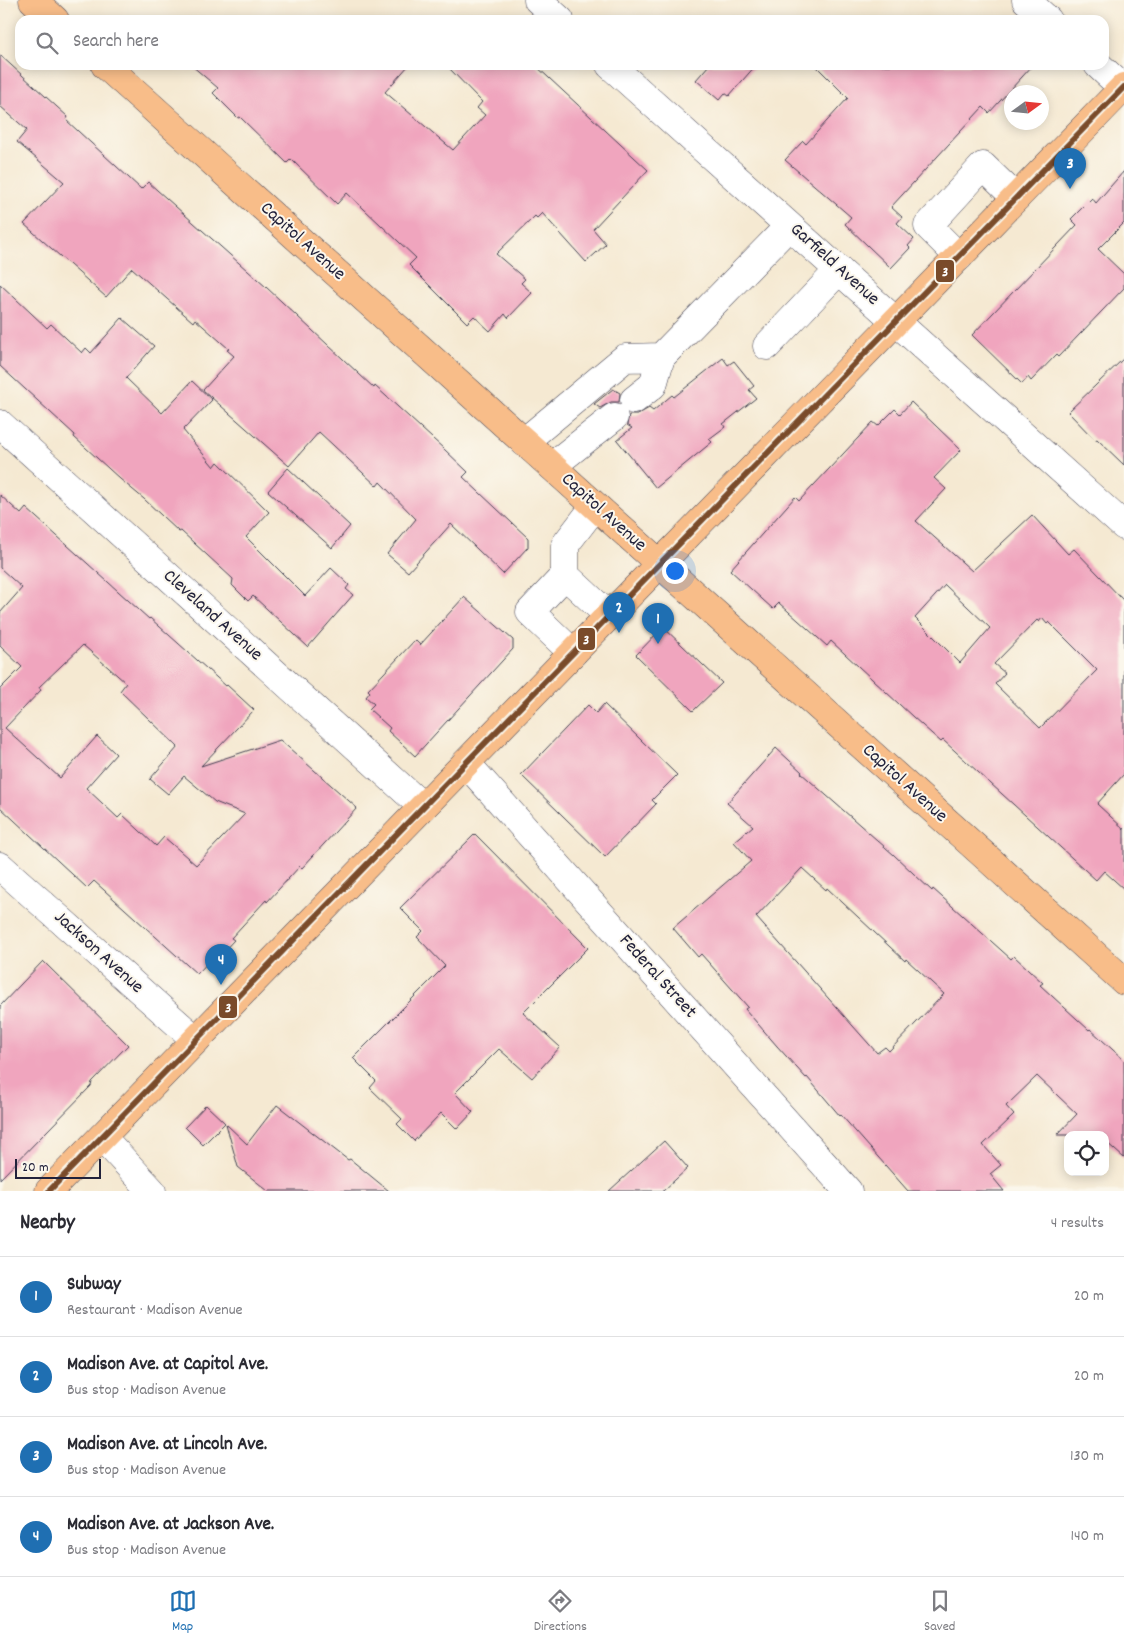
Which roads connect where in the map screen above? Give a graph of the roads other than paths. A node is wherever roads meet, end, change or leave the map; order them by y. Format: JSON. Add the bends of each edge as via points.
{"nodes":[{"id":1,"x":32,"y":0,"type":"edge"},
{"id":2,"x":538,"y":0,"type":"edge"},
{"id":3,"x":1026,"y":0,"type":"edge"},
{"id":4,"x":49,"y":15,"type":"edge"},
{"id":5,"x":554,"y":15,"type":"edge"},
{"id":6,"x":1042,"y":15,"type":"edge"},
{"id":7,"x":111,"y":70,"type":"edge"},
{"id":8,"x":616,"y":70,"type":"edge"},
{"id":9,"x":1104,"y":70,"type":"edge"},
{"id":10,"x":1124,"y":88,"type":"edge"},
{"id":11,"x":1016,"y":198,"type":"junction"},
{"id":12,"x":789,"y":226,"type":"junction"},
{"id":13,"x":959,"y":257,"type":"junction"},
{"id":14,"x":839,"y":270,"type":"junction"},
{"id":15,"x":896,"y":321,"type":"junction"},
{"id":16,"x":767,"y":346,"type":"dead end"},
{"id":17,"x":661,"y":357,"type":"junction"},
{"id":18,"x":0,"y":424,"type":"edge"},
{"id":19,"x":524,"y":442,"type":"junction"},
{"id":20,"x":552,"y":466,"type":"junction"},
{"id":21,"x":595,"y":506,"type":"junction"},
{"id":22,"x":1124,"y":526,"type":"edge"},
{"id":23,"x":660,"y":564,"type":"junction"},
{"id":24,"x":565,"y":574,"type":"junction"},
{"id":25,"x":609,"y":616,"type":"junction"},
{"id":26,"x":573,"y":653,"type":"junction"},
{"id":27,"x":466,"y":763,"type":"junction"},
{"id":28,"x":423,"y":807,"type":"junction"},
{"id":29,"x":0,"y":866,"type":"edge"},
{"id":30,"x":1124,"y":981,"type":"edge"},
{"id":31,"x":196,"y":1040,"type":"junction"},
{"id":32,"x":102,"y":1137,"type":"junction"},
{"id":33,"x":49,"y":1191,"type":"edge"},
{"id":34,"x":152,"y":1191,"type":"edge"},
{"id":35,"x":848,"y":1191,"type":"edge"}],
"edges":[{"from":1,"to":4,"type":"main road"},
{"from":2,"to":5,"type":"street"},
{"from":3,"to":6,"type":"street"},
{"from":7,"to":19,"type":"main road","name":"Capitol Avenue"},
{"from":8,"to":12,"type":"street","name":"Garfield Avenue"},
{"from":9,"to":10,"type":"street"},
{"from":10,"to":11,"type":"main road"},
{"from":11,"to":13,"type":"main road"},
{"from":11,"to":13,"type":"street","via":[[983,166],[928,226]]},
{"from":12,"to":14,"type":"street","name":"Garfield Avenue"},
{"from":12,"to":17,"type":"street"},
{"from":13,"to":15,"type":"main road"},
{"from":14,"to":15,"type":"street","name":"Garfield Avenue"},
{"from":14,"to":16,"type":"street"},
{"from":15,"to":22,"type":"street","name":"Garfield Avenue"},
{"from":15,"to":23,"type":"main road"},
{"from":17,"to":19,"type":"street","via":[[625,358]]},
{"from":17,"to":20,"type":"street","via":[[653,384]]},
{"from":18,"to":28,"type":"street","name":"Cleveland Avenue"},
{"from":19,"to":20,"type":"main road","name":"Capitol Avenue"},
{"from":20,"to":21,"type":"main road","name":"Capitol Avenue"},
{"from":21,"to":23,"type":"main road","name":"Capitol Avenue"},
{"from":21,"to":24,"type":"street","via":[[565,545]]},
{"from":23,"to":25,"type":"main road"},
{"from":23,"to":30,"type":"main road","name":"Capitol Avenue"},
{"from":24,"to":25,"type":"street"},
{"from":24,"to":26,"type":"street","via":[[530,612]]},
{"from":25,"to":26,"type":"main road"},
{"from":26,"to":27,"type":"main road"},
{"from":27,"to":28,"type":"main road"},
{"from":27,"to":35,"type":"street","name":"Federal Street"},
{"from":28,"to":31,"type":"main road"},
{"from":29,"to":31,"type":"street","name":"Jackson Avenue"},
{"from":31,"to":32,"type":"main road"},
{"from":32,"to":33,"type":"main road"},
{"from":32,"to":34,"type":"street"}]}
